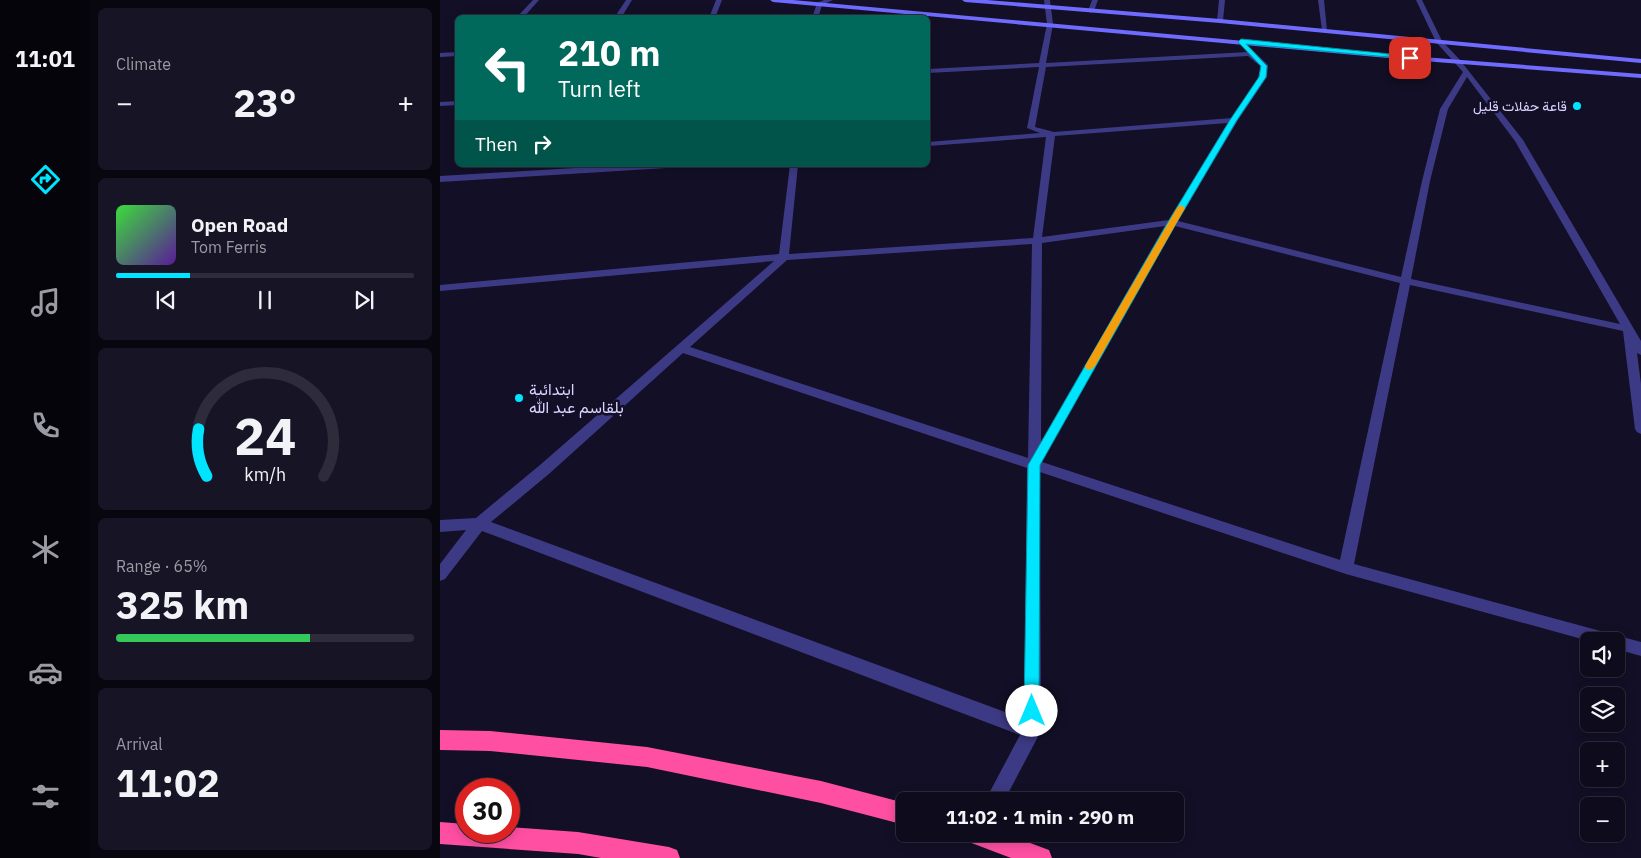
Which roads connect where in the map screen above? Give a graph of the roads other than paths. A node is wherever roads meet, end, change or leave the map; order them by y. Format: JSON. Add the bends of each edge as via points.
{"nodes":[{"id":1,"x":536,"y":0,"type":"edge"},
{"id":2,"x":629,"y":0,"type":"edge"},
{"id":3,"x":719,"y":0,"type":"edge"},
{"id":4,"x":773,"y":0,"type":"edge"},
{"id":5,"x":830,"y":0,"type":"edge"},
{"id":6,"x":965,"y":0,"type":"edge"},
{"id":7,"x":1096,"y":0,"type":"edge"},
{"id":8,"x":1222,"y":0,"type":"edge"},
{"id":9,"x":1321,"y":0,"type":"edge"},
{"id":10,"x":1419,"y":0,"type":"edge"},
{"id":11,"x":818,"y":4,"type":"junction"},
{"id":12,"x":1048,"y":4,"type":"edge"},
{"id":13,"x":1091,"y":11,"type":"junction"},
{"id":14,"x":522,"y":15,"type":"edge"},
{"id":15,"x":618,"y":15,"type":"edge"},
{"id":16,"x":713,"y":15,"type":"edge"},
{"id":17,"x":816,"y":15,"type":"edge"},
{"id":18,"x":1220,"y":21,"type":"junction"},
{"id":19,"x":1050,"y":24,"type":"junction"},
{"id":20,"x":1325,"y":30,"type":"junction"},
{"id":21,"x":1241,"y":41,"type":"junction"},
{"id":22,"x":1439,"y":42,"type":"junction"},
{"id":23,"x":455,"y":54,"type":"edge"},
{"id":24,"x":440,"y":55,"type":"edge"},
{"id":25,"x":1458,"y":61,"type":"junction"},
{"id":26,"x":1641,"y":61,"type":"edge"},
{"id":27,"x":1042,"y":65,"type":"junction"},
{"id":28,"x":1264,"y":66,"type":"junction"},
{"id":29,"x":930,"y":71,"type":"edge"},
{"id":30,"x":1466,"y":72,"type":"junction"},
{"id":31,"x":1641,"y":76,"type":"edge"},
{"id":32,"x":455,"y":103,"type":"edge"},
{"id":33,"x":440,"y":104,"type":"edge"},
{"id":34,"x":1234,"y":120,"type":"junction"},
{"id":35,"x":1051,"y":133,"type":"junction"},
{"id":36,"x":930,"y":144,"type":"edge"},
{"id":37,"x":632,"y":167,"type":"edge"},
{"id":38,"x":794,"y":167,"type":"edge"},
{"id":39,"x":440,"y":178,"type":"edge"},
{"id":40,"x":1172,"y":222,"type":"junction"},
{"id":41,"x":1037,"y":241,"type":"junction"},
{"id":42,"x":784,"y":257,"type":"junction"},
{"id":43,"x":1406,"y":281,"type":"junction"},
{"id":44,"x":440,"y":288,"type":"edge"},
{"id":45,"x":1628,"y":329,"type":"junction"},
{"id":46,"x":682,"y":348,"type":"junction"},
{"id":47,"x":1641,"y":351,"type":"edge"},
{"id":48,"x":1641,"y":429,"type":"edge"},
{"id":49,"x":1034,"y":465,"type":"junction"},
{"id":50,"x":479,"y":524,"type":"junction"},
{"id":51,"x":440,"y":526,"type":"edge"},
{"id":52,"x":1346,"y":568,"type":"junction"},
{"id":53,"x":440,"y":575,"type":"edge"},
{"id":54,"x":1580,"y":632,"type":"edge"},
{"id":55,"x":1625,"y":645,"type":"edge"},
{"id":56,"x":1641,"y":649,"type":"edge"},
{"id":57,"x":1032,"y":731,"type":"junction"},
{"id":58,"x":440,"y":740,"type":"edge"},
{"id":59,"x":999,"y":792,"type":"edge"},
{"id":60,"x":896,"y":812,"type":"edge"},
{"id":61,"x":440,"y":834,"type":"edge"},
{"id":62,"x":998,"y":842,"type":"edge"},
{"id":63,"x":669,"y":858,"type":"edge"},
{"id":64,"x":1041,"y":858,"type":"edge"}],
"edges":[{"from":1,"to":14,"type":"street"},
{"from":2,"to":15,"type":"street"},
{"from":3,"to":16,"type":"street"},
{"from":4,"to":11,"type":"main road"},
{"from":5,"to":11,"type":"street"},
{"from":6,"to":12,"type":"main road"},
{"from":7,"to":13,"type":"street"},
{"from":8,"to":18,"type":"street"},
{"from":9,"to":20,"type":"street"},
{"from":10,"to":22,"type":"street"},
{"from":11,"to":17,"type":"street"},
{"from":11,"to":19,"type":"main road"},
{"from":12,"to":13,"type":"main road"},
{"from":12,"to":19,"type":"street"},
{"from":13,"to":18,"type":"main road"},
{"from":18,"to":20,"type":"main road"},
{"from":19,"to":21,"type":"main road"},
{"from":19,"to":27,"type":"street"},
{"from":20,"to":22,"type":"main road"},
{"from":21,"to":25,"type":"main road"},
{"from":21,"to":28,"type":"street"},
{"from":22,"to":25,"type":"street"},
{"from":22,"to":26,"type":"main road"},
{"from":23,"to":24,"type":"street"},
{"from":25,"to":30,"type":"street"},
{"from":25,"to":31,"type":"main road"},
{"from":27,"to":28,"type":"street","via":[[1250,54]]},
{"from":27,"to":29,"type":"street"},
{"from":27,"to":35,"type":"street","via":[[1031,128]]},
{"from":28,"to":34,"type":"street","via":[[1263,77]]},
{"from":30,"to":43,"type":"street","via":[[1444,109]]},
{"from":30,"to":45,"type":"street","via":[[1519,140]]},
{"from":32,"to":33,"type":"street"},
{"from":34,"to":35,"type":"street"},
{"from":34,"to":40,"type":"street"},
{"from":35,"to":36,"type":"street"},
{"from":35,"to":41,"type":"street"},
{"from":37,"to":39,"type":"street"},
{"from":38,"to":42,"type":"street"},
{"from":40,"to":41,"type":"street"},
{"from":40,"to":43,"type":"street"},
{"from":40,"to":49,"type":"street"},
{"from":41,"to":42,"type":"street"},
{"from":41,"to":49,"type":"street"},
{"from":42,"to":44,"type":"street"},
{"from":42,"to":46,"type":"street"},
{"from":43,"to":45,"type":"street"},
{"from":43,"to":52,"type":"street"},
{"from":45,"to":47,"type":"street"},
{"from":45,"to":48,"type":"street"},
{"from":46,"to":49,"type":"street"},
{"from":46,"to":50,"type":"street"},
{"from":49,"to":52,"type":"street"},
{"from":49,"to":57,"type":"street"},
{"from":50,"to":51,"type":"street"},
{"from":50,"to":53,"type":"street"},
{"from":50,"to":57,"type":"street"},
{"from":52,"to":54,"type":"street"},
{"from":55,"to":56,"type":"street"},
{"from":57,"to":59,"type":"street"},
{"from":58,"to":60,"type":"highway","via":[[647,756],[821,792]]},
{"from":61,"to":63,"type":"highway","via":[[578,844]]},
{"from":62,"to":64,"type":"highway"}]}
